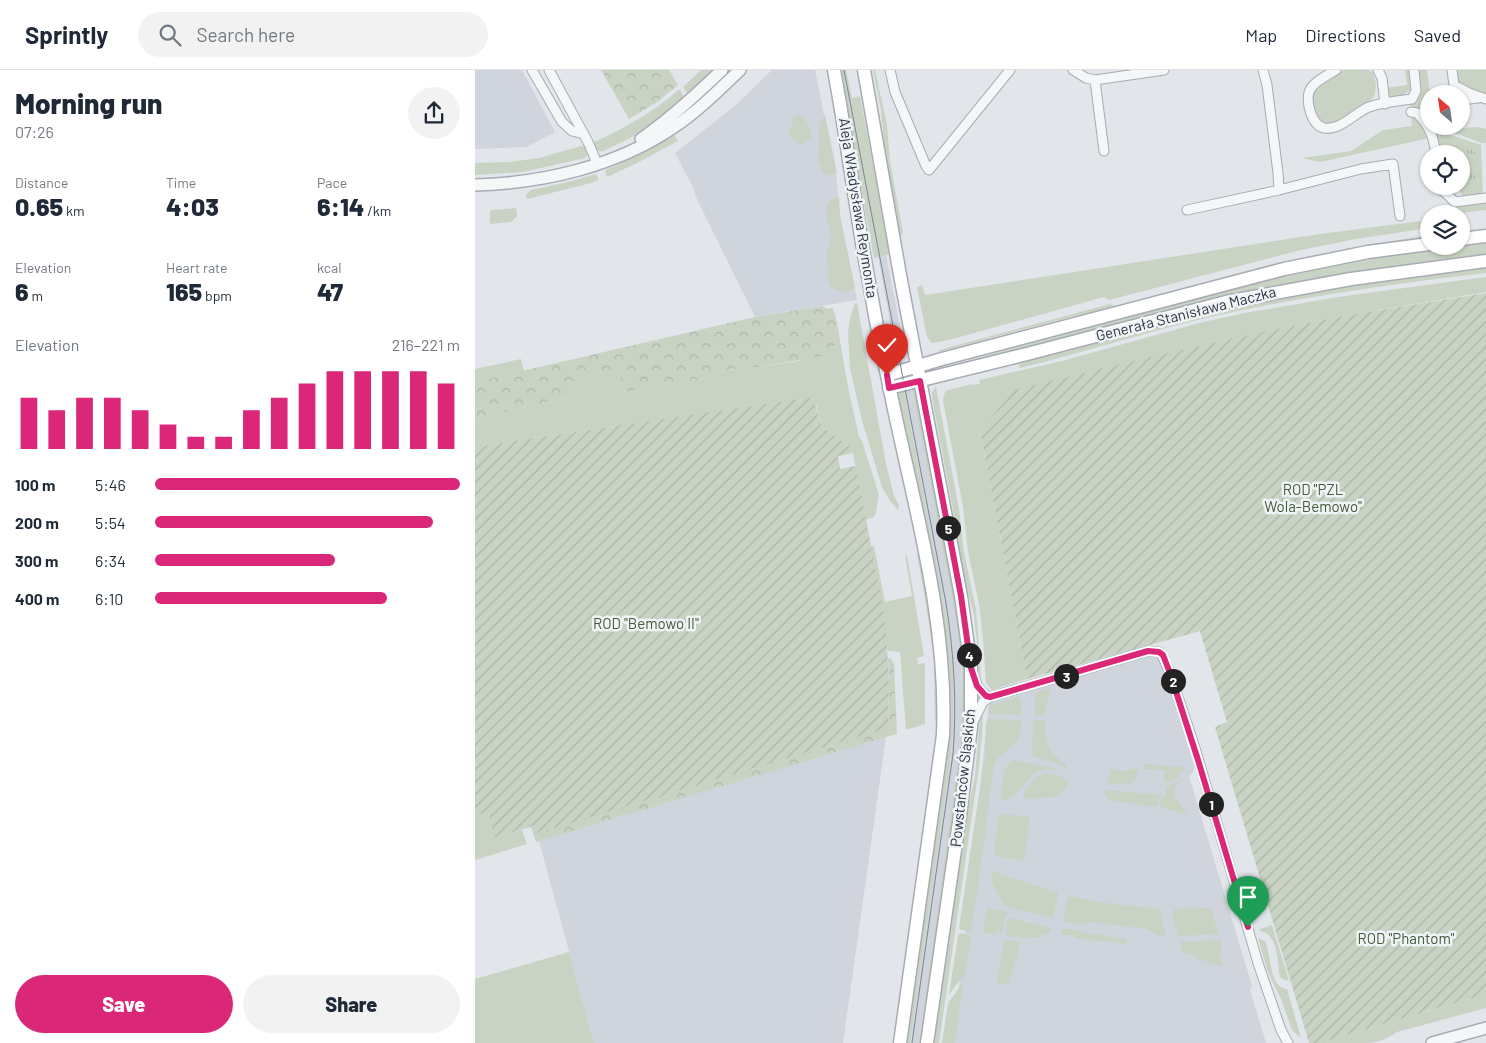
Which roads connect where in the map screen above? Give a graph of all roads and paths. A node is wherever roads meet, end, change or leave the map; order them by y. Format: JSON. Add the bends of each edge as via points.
{"nodes":[{"id":1,"x":532,"y":70,"type":"edge"},
{"id":2,"x":549,"y":70,"type":"edge"},
{"id":3,"x":723,"y":70,"type":"edge"},
{"id":4,"x":740,"y":70,"type":"edge"},
{"id":5,"x":834,"y":70,"type":"edge"},
{"id":6,"x":864,"y":70,"type":"edge"},
{"id":7,"x":890,"y":70,"type":"edge"},
{"id":8,"x":1010,"y":70,"type":"edge"},
{"id":9,"x":1073,"y":70,"type":"edge"},
{"id":10,"x":1164,"y":70,"type":"edge"},
{"id":11,"x":1263,"y":70,"type":"edge"},
{"id":12,"x":1336,"y":70,"type":"edge"},
{"id":13,"x":1378,"y":70,"type":"edge"},
{"id":14,"x":1414,"y":70,"type":"edge"},
{"id":15,"x":1452,"y":70,"type":"edge"},
{"id":16,"x":1141,"y":71,"type":"edge"},
{"id":17,"x":1095,"y":80,"type":"junction"},
{"id":18,"x":1454,"y":85,"type":"edge"},
{"id":19,"x":1470,"y":93,"type":"edge"},
{"id":20,"x":1484,"y":98,"type":"edge"},
{"id":21,"x":1470,"y":99,"type":"edge"},
{"id":22,"x":1385,"y":104,"type":"junction"},
{"id":23,"x":1411,"y":112,"type":"dead end"},
{"id":24,"x":1420,"y":116,"type":"edge"},
{"id":25,"x":584,"y":134,"type":"junction"},
{"id":26,"x":1104,"y":151,"type":"dead end"},
{"id":27,"x":597,"y":163,"type":"junction"},
{"id":28,"x":475,"y":184,"type":"edge"},
{"id":29,"x":1279,"y":190,"type":"junction"},
{"id":30,"x":1447,"y":195,"type":"edge"},
{"id":31,"x":1486,"y":198,"type":"edge"},
{"id":32,"x":1187,"y":210,"type":"dead end"},
{"id":33,"x":1399,"y":216,"type":"dead end"},
{"id":34,"x":1486,"y":236,"type":"edge"},
{"id":35,"x":1470,"y":238,"type":"edge"},
{"id":36,"x":1420,"y":245,"type":"edge"},
{"id":37,"x":1486,"y":261,"type":"edge"},
{"id":38,"x":917,"y":367,"type":"junction"},
{"id":39,"x":888,"y":381,"type":"junction"},
{"id":40,"x":920,"y":381,"type":"junction"},
{"id":41,"x":971,"y":668,"type":"junction"},
{"id":42,"x":990,"y":697,"type":"junction"},
{"id":43,"x":971,"y":727,"type":"junction"},
{"id":44,"x":1486,"y":1028,"type":"edge"},
{"id":45,"x":1281,"y":1030,"type":"junction"},
{"id":46,"x":900,"y":1043,"type":"edge"},
{"id":47,"x":927,"y":1043,"type":"edge"},
{"id":48,"x":1281,"y":1043,"type":"edge"},
{"id":49,"x":1288,"y":1043,"type":"edge"},
{"id":50,"x":1432,"y":1043,"type":"edge"}],
"edges":[{"from":1,"to":25,"type":"street","via":[[566,127]]},
{"from":2,"to":25,"type":"street"},
{"from":3,"to":27,"type":"street","via":[[658,128]]},
{"from":4,"to":27,"type":"street","via":[[695,112],[659,137]]},
{"from":5,"to":39,"type":"main road","name":"Aleja Władysława Reymonta"},
{"from":6,"to":38,"type":"main road","name":"Aleja Władysława Reymonta"},
{"from":7,"to":8,"type":"street","via":[[895,92],[929,170]]},
{"from":9,"to":17,"type":"street"},
{"from":10,"to":16,"type":"street"},
{"from":11,"to":29,"type":"street"},
{"from":12,"to":22,"type":"street","via":[[1312,86],[1308,93],[1312,117],[1317,125],[1325,128],[1341,125],[1369,107]]},
{"from":13,"to":22,"type":"street"},
{"from":14,"to":22,"type":"street","via":[[1416,91],[1412,99]]},
{"from":15,"to":18,"type":"street"},
{"from":16,"to":17,"type":"street"},
{"from":17,"to":26,"type":"street"},
{"from":19,"to":20,"type":"street"},
{"from":20,"to":21,"type":"street"},
{"from":23,"to":24,"type":"street"},
{"from":25,"to":27,"type":"street"},
{"from":27,"to":28,"type":"street","via":[[537,179]]},
{"from":29,"to":32,"type":"street"},
{"from":29,"to":33,"type":"street","via":[[1393,164]]},
{"from":30,"to":31,"type":"street","via":[[1455,202]]},
{"from":34,"to":35,"type":"main road"},
{"from":36,"to":38,"type":"main road","name":"Generała Stanisława Maczka","via":[[1284,269]]},
{"from":37,"to":40,"type":"main road","name":"Generała Stanisława Maczka","via":[[1342,280],[1226,302]]},
{"from":38,"to":39,"type":"main road","name":"Generała Stanisława Maczka"},
{"from":38,"to":40,"type":"main road","name":"Powstańców Śląskich"},
{"from":39,"to":40,"type":"main road","name":"Generała Stanisława Maczka"},
{"from":39,"to":46,"type":"main road","name":"Powstańców Śląskich","via":[[937,617],[945,708],[941,761]]},
{"from":40,"to":41,"type":"main road","name":"Powstańców Śląskich","via":[[961,596]]},
{"from":41,"to":42,"type":"street","via":[[977,686]]},
{"from":41,"to":43,"type":"main road","name":"Powstańców Śląskich"},
{"from":42,"to":43,"type":"street","via":[[983,702]]},
{"from":42,"to":45,"type":"street","via":[[1148,651],[1163,655],[1195,748]]},
{"from":43,"to":47,"type":"main road","name":"Powstańców Śląskich"},
{"from":44,"to":50,"type":"street"},
{"from":45,"to":48,"type":"street"},
{"from":45,"to":49,"type":"street"}]}
